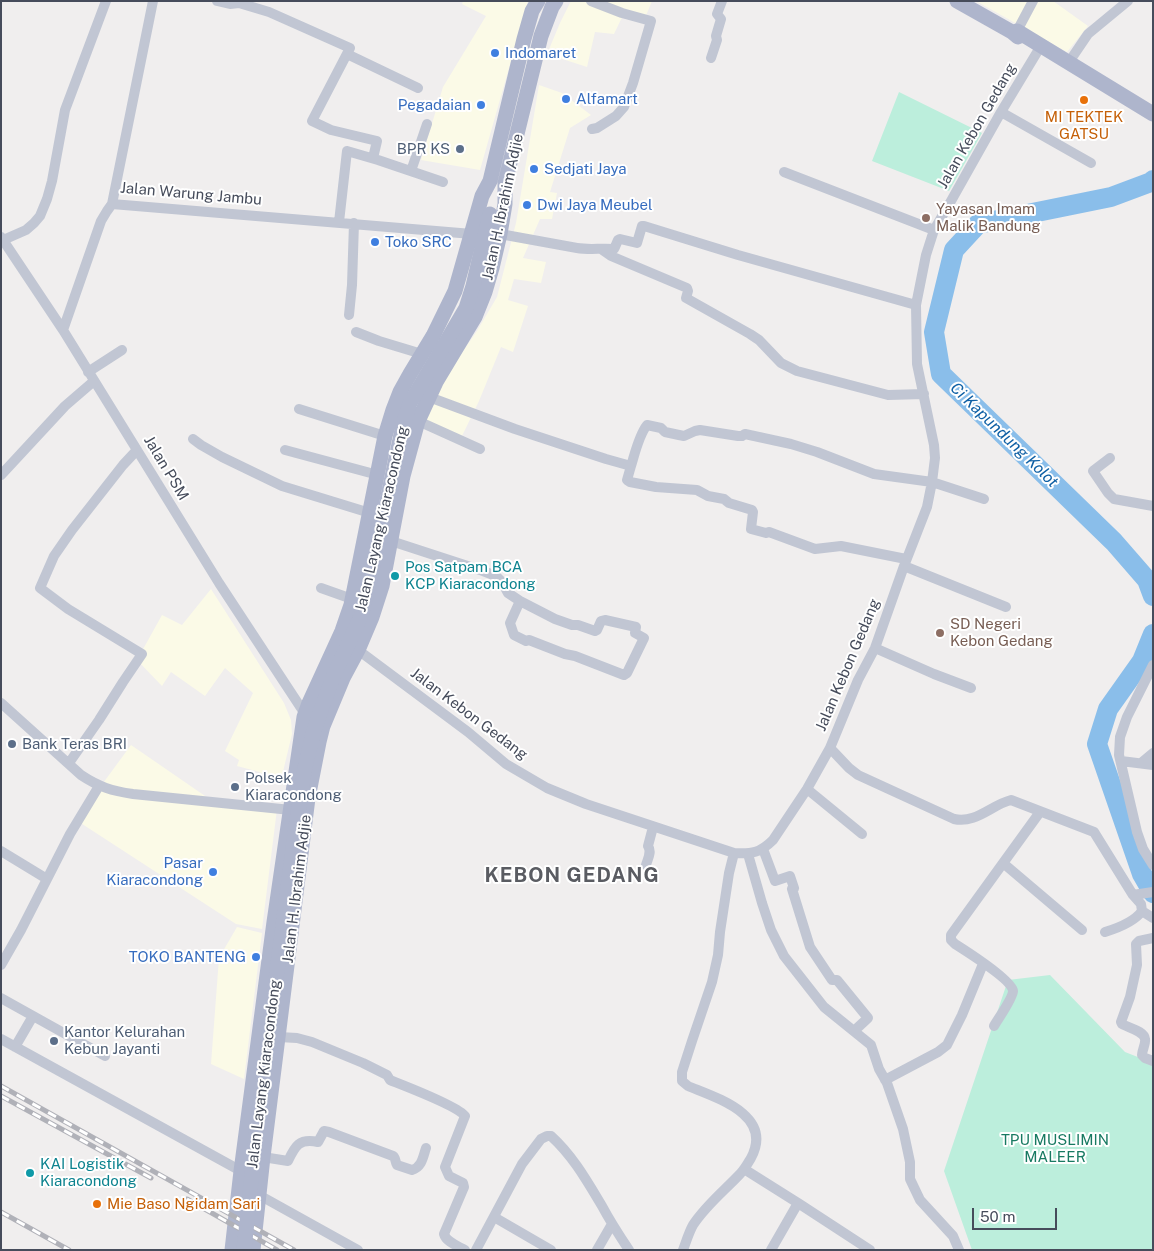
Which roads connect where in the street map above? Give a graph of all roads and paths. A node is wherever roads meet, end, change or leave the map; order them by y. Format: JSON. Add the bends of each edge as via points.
{"nodes":[{"id":1,"x":106,"y":1,"type":"edge"},
{"id":2,"x":153,"y":1,"type":"edge"},
{"id":3,"x":217,"y":1,"type":"edge"},
{"id":4,"x":538,"y":1,"type":"edge"},
{"id":5,"x":556,"y":1,"type":"edge"},
{"id":6,"x":591,"y":1,"type":"edge"},
{"id":7,"x":722,"y":1,"type":"edge"},
{"id":8,"x":957,"y":1,"type":"edge"},
{"id":9,"x":1033,"y":1,"type":"edge"},
{"id":10,"x":1128,"y":1,"type":"edge"},
{"id":11,"x":1014,"y":32,"type":"junction"},
{"id":12,"x":1039,"y":49,"type":"junction"},
{"id":13,"x":347,"y":54,"type":"junction"},
{"id":14,"x":710,"y":58,"type":"dead end"},
{"id":15,"x":1072,"y":64,"type":"junction"},
{"id":16,"x":418,"y":88,"type":"dead end"},
{"id":17,"x":1001,"y":112,"type":"junction"},
{"id":18,"x":1153,"y":114,"type":"edge"},
{"id":19,"x":427,"y":124,"type":"dead end"},
{"id":20,"x":592,"y":129,"type":"dead end"},
{"id":21,"x":373,"y":158,"type":"junction"},
{"id":22,"x":1090,"y":163,"type":"dead end"},
{"id":23,"x":411,"y":171,"type":"junction"},
{"id":24,"x":784,"y":172,"type":"dead end"},
{"id":25,"x":443,"y":182,"type":"dead end"},
{"id":26,"x":497,"y":184,"type":"junction"},
{"id":27,"x":112,"y":204,"type":"junction"},
{"id":28,"x":339,"y":222,"type":"junction"},
{"id":29,"x":354,"y":223,"type":"junction"},
{"id":30,"x":934,"y":230,"type":"junction"},
{"id":31,"x":472,"y":234,"type":"junction"},
{"id":32,"x":500,"y":234,"type":"junction"},
{"id":33,"x":2,"y":239,"type":"edge"},
{"id":34,"x":597,"y":248,"type":"junction"},
{"id":35,"x":916,"y":304,"type":"junction"},
{"id":36,"x":349,"y":315,"type":"dead end"},
{"id":37,"x":63,"y":330,"type":"junction"},
{"id":38,"x":356,"y":332,"type":"dead end"},
{"id":39,"x":122,"y":350,"type":"dead end"},
{"id":40,"x":422,"y":354,"type":"junction"},
{"id":41,"x":91,"y":377,"type":"junction"},
{"id":42,"x":925,"y":391,"type":"junction"},
{"id":43,"x":428,"y":397,"type":"junction"},
{"id":44,"x":299,"y":409,"type":"dead end"},
{"id":45,"x":418,"y":421,"type":"junction"},
{"id":46,"x":385,"y":436,"type":"junction"},
{"id":47,"x":193,"y":439,"type":"dead end"},
{"id":48,"x":480,"y":449,"type":"dead end"},
{"id":49,"x":137,"y":450,"type":"junction"},
{"id":50,"x":286,"y":450,"type":"dead end"},
{"id":51,"x":1110,"y":458,"type":"dead end"},
{"id":52,"x":630,"y":466,"type":"junction"},
{"id":53,"x":1,"y":475,"type":"edge"},
{"id":54,"x":378,"y":475,"type":"junction"},
{"id":55,"x":932,"y":482,"type":"junction"},
{"id":56,"x":984,"y":499,"type":"dead end"},
{"id":57,"x":1153,"y":506,"type":"edge"},
{"id":58,"x":370,"y":512,"type":"junction"},
{"id":59,"x":391,"y":541,"type":"junction"},
{"id":60,"x":905,"y":563,"type":"junction"},
{"id":61,"x":321,"y":588,"type":"dead end"},
{"id":62,"x":352,"y":599,"type":"junction"},
{"id":63,"x":520,"y":601,"type":"junction"},
{"id":64,"x":1006,"y":607,"type":"dead end"},
{"id":65,"x":875,"y":648,"type":"junction"},
{"id":66,"x":358,"y":650,"type":"junction"},
{"id":67,"x":1153,"y":665,"type":"edge"},
{"id":68,"x":971,"y":688,"type":"dead end"},
{"id":69,"x":1,"y":703,"type":"edge"},
{"id":70,"x":330,"y":709,"type":"junction"},
{"id":71,"x":305,"y":712,"type":"junction"},
{"id":72,"x":323,"y":726,"type":"junction"},
{"id":73,"x":830,"y":748,"type":"junction"},
{"id":74,"x":1153,"y":753,"type":"edge"},
{"id":75,"x":1120,"y":761,"type":"junction"},
{"id":76,"x":69,"y":763,"type":"junction"},
{"id":77,"x":1141,"y":763,"type":"junction"},
{"id":78,"x":1153,"y":765,"type":"edge"},
{"id":79,"x":99,"y":786,"type":"junction"},
{"id":80,"x":807,"y":790,"type":"junction"},
{"id":81,"x":308,"y":798,"type":"junction"},
{"id":82,"x":292,"y":803,"type":"junction"},
{"id":83,"x":1040,"y":812,"type":"junction"},
{"id":84,"x":654,"y":828,"type":"junction"},
{"id":85,"x":862,"y":834,"type":"dead end"},
{"id":86,"x":763,"y":849,"type":"junction"},
{"id":87,"x":1,"y":851,"type":"edge"},
{"id":88,"x":734,"y":854,"type":"junction"},
{"id":89,"x":748,"y":854,"type":"junction"},
{"id":90,"x":1002,"y":863,"type":"junction"},
{"id":91,"x":646,"y":864,"type":"dead end"},
{"id":92,"x":1153,"y":865,"type":"edge"},
{"id":93,"x":47,"y":879,"type":"junction"},
{"id":94,"x":1153,"y":892,"type":"edge"},
{"id":95,"x":1135,"y":895,"type":"junction"},
{"id":96,"x":1142,"y":911,"type":"junction"},
{"id":97,"x":1153,"y":918,"type":"edge"},
{"id":98,"x":1082,"y":930,"type":"dead end"},
{"id":99,"x":1105,"y":932,"type":"dead end"},
{"id":100,"x":1153,"y":938,"type":"edge"},
{"id":101,"x":983,"y":964,"type":"junction"},
{"id":102,"x":1,"y":965,"type":"edge"},
{"id":103,"x":1,"y":998,"type":"edge"},
{"id":104,"x":33,"y":1016,"type":"junction"},
{"id":105,"x":994,"y":1026,"type":"dead end"},
{"id":106,"x":854,"y":1031,"type":"junction"},
{"id":107,"x":278,"y":1037,"type":"junction"},
{"id":108,"x":1,"y":1039,"type":"edge"},
{"id":109,"x":15,"y":1047,"type":"junction"},
{"id":110,"x":105,"y":1056,"type":"dead end"},
{"id":111,"x":1153,"y":1061,"type":"edge"},
{"id":112,"x":885,"y":1080,"type":"junction"},
{"id":113,"x":426,"y":1148,"type":"dead end"},
{"id":114,"x":263,"y":1157,"type":"junction"},
{"id":115,"x":744,"y":1169,"type":"junction"},
{"id":116,"x":241,"y":1171,"type":"junction"},
{"id":117,"x":259,"y":1195,"type":"junction"},
{"id":118,"x":798,"y":1203,"type":"junction"},
{"id":119,"x":494,"y":1217,"type":"junction"},
{"id":120,"x":612,"y":1224,"type":"junction"},
{"id":121,"x":232,"y":1250,"type":"edge"},
{"id":122,"x":244,"y":1250,"type":"edge"},
{"id":123,"x":253,"y":1250,"type":"edge"},
{"id":124,"x":358,"y":1250,"type":"edge"},
{"id":125,"x":464,"y":1250,"type":"edge"},
{"id":126,"x":476,"y":1250,"type":"edge"},
{"id":127,"x":550,"y":1250,"type":"edge"},
{"id":128,"x":597,"y":1250,"type":"edge"},
{"id":129,"x":629,"y":1250,"type":"edge"},
{"id":130,"x":683,"y":1250,"type":"edge"},
{"id":131,"x":770,"y":1250,"type":"edge"},
{"id":132,"x":870,"y":1250,"type":"edge"},
{"id":133,"x":959,"y":1250,"type":"edge"}],
"edges":[{"from":1,"to":33,"type":"street","via":[[65,110],[48,199],[40,216],[26,230]]},
{"from":2,"to":27,"type":"street","name":"Jalan Warung Jambu"},
{"from":3,"to":13,"type":"street","via":[[239,3],[269,12],[350,48]]},
{"from":4,"to":26,"type":"main road","name":"Jalan H. Ibrahim Adjie","via":[[524,39]]},
{"from":5,"to":26,"type":"main road","name":"Jalan H. Ibrahim Adjie","via":[[541,36]]},
{"from":6,"to":20,"type":"street","via":[[650,21],[624,107],[616,116]]},
{"from":7,"to":14,"type":"street","via":[[717,14],[721,19],[717,40]]},
{"from":8,"to":11,"type":"main road"},
{"from":9,"to":11,"type":"street"},
{"from":10,"to":15,"type":"street","via":[[1088,34]]},
{"from":11,"to":12,"type":"main road"},
{"from":11,"to":15,"type":"main road"},
{"from":12,"to":15,"type":"main road","via":[[1070,66]]},
{"from":12,"to":17,"type":"street","name":"Jalan Kebon Gedang"},
{"from":13,"to":16,"type":"street"},
{"from":13,"to":21,"type":"street","via":[[312,121],[331,130],[377,141]]},
{"from":15,"to":18,"type":"main road"},
{"from":17,"to":22,"type":"street"},
{"from":17,"to":30,"type":"street","name":"Jalan Kebon Gedang"},
{"from":19,"to":23,"type":"street"},
{"from":21,"to":23,"type":"street"},
{"from":21,"to":28,"type":"street","via":[[347,151]]},
{"from":23,"to":25,"type":"street"},
{"from":24,"to":30,"type":"street"},
{"from":26,"to":31,"type":"main road","name":"Jalan H. Ibrahim Adjie","via":[[482,196]]},
{"from":26,"to":32,"type":"main road","name":"Jalan H. Ibrahim Adjie","via":[[505,204]]},
{"from":26,"to":122,"type":"main road","name":"Jalan Layang Kiaracondong","bridge":true,"via":[[466,308],[410,404],[403,425],[361,616],[320,710],[305,767]]},
{"from":27,"to":28,"type":"street","name":"Jalan Warung Jambu"},
{"from":27,"to":37,"type":"street","via":[[101,221]]},
{"from":28,"to":29,"type":"street","name":"Jalan Warung Jambu"},
{"from":29,"to":31,"type":"street","name":"Jalan Warung Jambu"},
{"from":29,"to":36,"type":"street"},
{"from":30,"to":35,"type":"street","name":"Jalan Kebon Gedang"},
{"from":31,"to":40,"type":"main road","name":"Jalan H. Ibrahim Adjie","via":[[455,291]]},
{"from":32,"to":34,"type":"street","via":[[565,246]]},
{"from":32,"to":43,"type":"main road","name":"Jalan H. Ibrahim Adjie","via":[[490,276],[475,317]]},
{"from":33,"to":37,"type":"street","name":"Jalan PSM"},
{"from":34,"to":35,"type":"street","via":[[615,248],[620,239],[637,244],[643,226]]},
{"from":34,"to":42,"type":"street","via":[[687,288],[686,298],[759,340],[782,363],[797,372],[888,395]]},
{"from":35,"to":42,"type":"street","name":"Jalan Kebon Gedang","via":[[917,364]]},
{"from":37,"to":41,"type":"street","name":"Jalan PSM"},
{"from":38,"to":40,"type":"street"},
{"from":39,"to":41,"type":"street"},
{"from":40,"to":46,"type":"main road","name":"Jalan H. Ibrahim Adjie","via":[[395,403]]},
{"from":41,"to":49,"type":"street","name":"Jalan PSM"},
{"from":41,"to":53,"type":"street"},
{"from":42,"to":55,"type":"street","name":"Jalan Kebon Gedang","via":[[934,445]]},
{"from":43,"to":45,"type":"main road","name":"Jalan H. Ibrahim Adjie"},
{"from":43,"to":52,"type":"street"},
{"from":44,"to":46,"type":"street"},
{"from":45,"to":48,"type":"street"},
{"from":45,"to":59,"type":"main road","name":"Jalan H. Ibrahim Adjie","via":[[403,476]]},
{"from":46,"to":54,"type":"main road","name":"Jalan H. Ibrahim Adjie"},
{"from":47,"to":58,"type":"street","via":[[282,486]]},
{"from":49,"to":71,"type":"street","name":"Jalan PSM","via":[[219,583]]},
{"from":49,"to":76,"type":"street","via":[[72,530],[54,556],[40,588],[142,654]]},
{"from":50,"to":54,"type":"street"},
{"from":51,"to":57,"type":"street","via":[[1092,471],[1108,493],[1114,499]]},
{"from":52,"to":55,"type":"street","via":[[646,426],[650,425],[679,436],[700,430],[777,440],[874,474]]},
{"from":52,"to":60,"type":"street","via":[[627,479],[630,482],[699,491],[752,510],[751,529],[769,532],[815,549],[842,546]]},
{"from":54,"to":58,"type":"main road","name":"Jalan H. Ibrahim Adjie"},
{"from":55,"to":56,"type":"street"},
{"from":55,"to":60,"type":"street","name":"Jalan Kebon Gedang","via":[[927,507]]},
{"from":58,"to":62,"type":"main road","name":"Jalan H. Ibrahim Adjie"},
{"from":59,"to":63,"type":"street","via":[[496,576],[508,594]]},
{"from":59,"to":66,"type":"main road","name":"Jalan H. Ibrahim Adjie","via":[[382,586]]},
{"from":60,"to":64,"type":"street"},
{"from":60,"to":65,"type":"street","name":"Jalan Kebon Gedang"},
{"from":61,"to":62,"type":"street"},
{"from":62,"to":71,"type":"main road","name":"Jalan H. Ibrahim Adjie","via":[[342,631]]},
{"from":63,"to":63,"type":"street","via":[[510,623],[514,635],[624,675],[644,638],[635,633],[636,626],[605,620],[595,631],[555,619]]},
{"from":65,"to":68,"type":"street"},
{"from":65,"to":73,"type":"street","name":"Jalan Kebon Gedang"},
{"from":66,"to":70,"type":"main road","name":"Jalan H. Ibrahim Adjie"},
{"from":66,"to":84,"type":"street","name":"Jalan Kebon Gedang","via":[[506,764],[548,788]]},
{"from":67,"to":75,"type":"street","via":[[1120,737]]},
{"from":69,"to":76,"type":"street"},
{"from":70,"to":71,"type":"main road","via":[[319,699],[314,700]]},
{"from":70,"to":72,"type":"main road","name":"Jalan H. Ibrahim Adjie"},
{"from":71,"to":72,"type":"main road","via":[[304,724],[311,730]]},
{"from":71,"to":82,"type":"main road","name":"Jalan H. Ibrahim Adjie"},
{"from":72,"to":81,"type":"main road","name":"Jalan H. Ibrahim Adjie"},
{"from":73,"to":80,"type":"street","name":"Jalan Kebon Gedang"},
{"from":73,"to":83,"type":"street","via":[[858,775],[954,819],[972,819],[1009,800]]},
{"from":74,"to":77,"type":"street"},
{"from":75,"to":77,"type":"street"},
{"from":75,"to":92,"type":"street","via":[[1137,832]]},
{"from":76,"to":79,"type":"street"},
{"from":77,"to":78,"type":"street"},
{"from":79,"to":82,"type":"street","via":[[133,794]]},
{"from":79,"to":93,"type":"street"},
{"from":80,"to":85,"type":"street"},
{"from":80,"to":86,"type":"street","name":"Jalan Kebon Gedang","via":[[773,840]]},
{"from":81,"to":82,"type":"main road"},
{"from":81,"to":107,"type":"main road","name":"Jalan H. Ibrahim Adjie"},
{"from":82,"to":116,"type":"main road","name":"Jalan H. Ibrahim Adjie"},
{"from":83,"to":90,"type":"street"},
{"from":83,"to":95,"type":"street","via":[[1094,832]]},
{"from":84,"to":88,"type":"street","name":"Jalan Kebon Gedang"},
{"from":84,"to":91,"type":"street"},
{"from":86,"to":89,"type":"street","name":"Jalan Kebon Gedang"},
{"from":86,"to":106,"type":"street","via":[[775,881],[790,876],[813,953],[832,980],[837,980],[868,1018]]},
{"from":87,"to":93,"type":"street"},
{"from":88,"to":89,"type":"street","name":"Jalan Kebon Gedang"},
{"from":88,"to":115,"type":"street","via":[[712,982],[682,1079],[684,1084],[745,1114],[756,1133],[756,1142],[755,1151]]},
{"from":89,"to":106,"type":"street","via":[[771,930],[784,956],[824,1008]]},
{"from":90,"to":98,"type":"street"},
{"from":90,"to":101,"type":"street","via":[[951,935],[955,944]]},
{"from":93,"to":102,"type":"street"},
{"from":94,"to":95,"type":"street"},
{"from":95,"to":96,"type":"street"},
{"from":96,"to":97,"type":"street"},
{"from":96,"to":99,"type":"street","via":[[1121,926]]},
{"from":100,"to":111,"type":"street","via":[[1136,944],[1137,964],[1121,1022],[1144,1036],[1146,1041],[1142,1055]]},
{"from":101,"to":105,"type":"street","via":[[1000,975],[1013,990]]},
{"from":101,"to":112,"type":"street","via":[[947,1045]]},
{"from":103,"to":104,"type":"street"},
{"from":104,"to":109,"type":"street"},
{"from":104,"to":110,"type":"street"},
{"from":106,"to":112,"type":"street","via":[[871,1045]]},
{"from":107,"to":114,"type":"main road","name":"Jalan H. Ibrahim Adjie"},
{"from":107,"to":125,"type":"street","via":[[303,1039],[362,1063],[465,1116],[445,1167],[449,1176],[463,1183],[464,1187],[444,1234],[447,1240]]},
{"from":108,"to":109,"type":"street"},
{"from":109,"to":116,"type":"street"},
{"from":112,"to":133,"type":"street","via":[[907,1145],[913,1186],[920,1200],[953,1236]]},
{"from":113,"to":114,"type":"street","via":[[421,1163],[412,1170],[397,1165],[393,1156],[324,1131],[318,1142],[301,1142],[288,1161]]},
{"from":114,"to":117,"type":"main road","name":"Jalan H. Ibrahim Adjie"},
{"from":115,"to":118,"type":"street"},
{"from":115,"to":130,"type":"street","via":[[707,1206],[693,1225]]},
{"from":116,"to":121,"type":"main road","name":"Jalan H. Ibrahim Adjie"},
{"from":117,"to":123,"type":"main road","name":"Jalan H. Ibrahim Adjie"},
{"from":117,"to":124,"type":"street"},
{"from":118,"to":131,"type":"street"},
{"from":118,"to":132,"type":"street"},
{"from":119,"to":120,"type":"street","via":[[522,1164],[539,1141],[551,1136],[565,1149]]},
{"from":119,"to":126,"type":"street"},
{"from":119,"to":127,"type":"street"},
{"from":120,"to":128,"type":"street"},
{"from":120,"to":129,"type":"street"}]}
